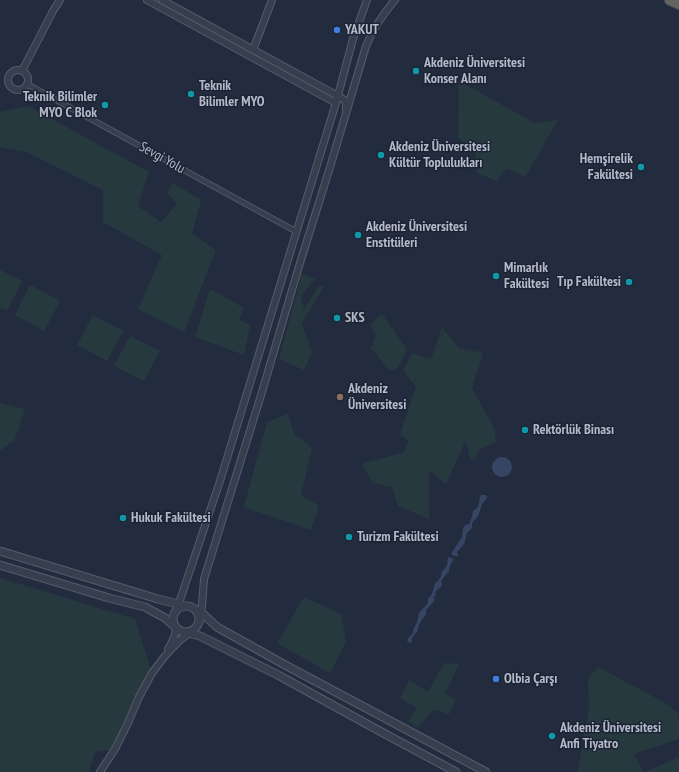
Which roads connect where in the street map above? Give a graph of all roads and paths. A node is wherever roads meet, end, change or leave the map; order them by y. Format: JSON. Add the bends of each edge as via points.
{"nodes":[{"id":1,"x":60,"y":0,"type":"edge"},
{"id":2,"x":147,"y":0,"type":"edge"},
{"id":3,"x":162,"y":0,"type":"edge"},
{"id":4,"x":272,"y":0,"type":"edge"},
{"id":5,"x":367,"y":0,"type":"edge"},
{"id":6,"x":395,"y":0,"type":"edge"},
{"id":7,"x":670,"y":0,"type":"edge"},
{"id":8,"x":679,"y":4,"type":"edge"},
{"id":9,"x":253,"y":50,"type":"junction"},
{"id":10,"x":22,"y":71,"type":"junction"},
{"id":11,"x":27,"y":84,"type":"junction"},
{"id":12,"x":338,"y":96,"type":"junction"},
{"id":13,"x":336,"y":103,"type":"junction"},
{"id":14,"x":343,"y":127,"type":"junction"},
{"id":15,"x":297,"y":232,"type":"junction"},
{"id":16,"x":0,"y":551,"type":"edge"},
{"id":17,"x":0,"y":564,"type":"edge"},
{"id":18,"x":179,"y":604,"type":"junction"},
{"id":19,"x":186,"y":606,"type":"junction"},
{"id":20,"x":198,"y":611,"type":"junction"},
{"id":21,"x":176,"y":612,"type":"junction"},
{"id":22,"x":176,"y":628,"type":"junction"},
{"id":23,"x":190,"y":632,"type":"junction"},
{"id":24,"x":165,"y":656,"type":"junction"},
{"id":25,"x":100,"y":772,"type":"edge"},
{"id":26,"x":456,"y":772,"type":"edge"},
{"id":27,"x":486,"y":772,"type":"edge"}],
"edges":[{"from":1,"to":10,"type":"street"},
{"from":2,"to":13,"type":"street"},
{"from":3,"to":9,"type":"street"},
{"from":4,"to":9,"type":"street"},
{"from":5,"to":12,"type":"street","via":[[353,39]]},
{"from":6,"to":14,"type":"street","via":[[369,39]]},
{"from":7,"to":8,"type":"highway"},
{"from":9,"to":12,"type":"street"},
{"from":10,"to":11,"type":"street","via":[[27,77]]},
{"from":10,"to":11,"type":"street","via":[[11,73],[8,76],[8,84],[17,90],[25,88]]},
{"from":11,"to":15,"type":"street","name":"Sevgi Yolu"},
{"from":12,"to":13,"type":"street"},
{"from":12,"to":14,"type":"street","via":[[346,102]]},
{"from":13,"to":15,"type":"street"},
{"from":14,"to":20,"type":"street","via":[[204,579]]},
{"from":15,"to":18,"type":"street"},
{"from":16,"to":18,"type":"street"},
{"from":17,"to":22,"type":"street","via":[[145,607],[165,618]]},
{"from":18,"to":19,"type":"street"},
{"from":18,"to":21,"type":"street"},
{"from":19,"to":20,"type":"street"},
{"from":19,"to":21,"type":"street"},
{"from":20,"to":23,"type":"street","via":[[200,621],[196,629]]},
{"from":20,"to":27,"type":"street","via":[[217,627]]},
{"from":21,"to":22,"type":"street","via":[[173,620]]},
{"from":22,"to":23,"type":"street"},
{"from":22,"to":24,"type":"street","via":[[174,639]]},
{"from":23,"to":24,"type":"street"},
{"from":23,"to":26,"type":"street","via":[[278,675]]},
{"from":24,"to":25,"type":"street","via":[[152,673],[115,749]]}]}
